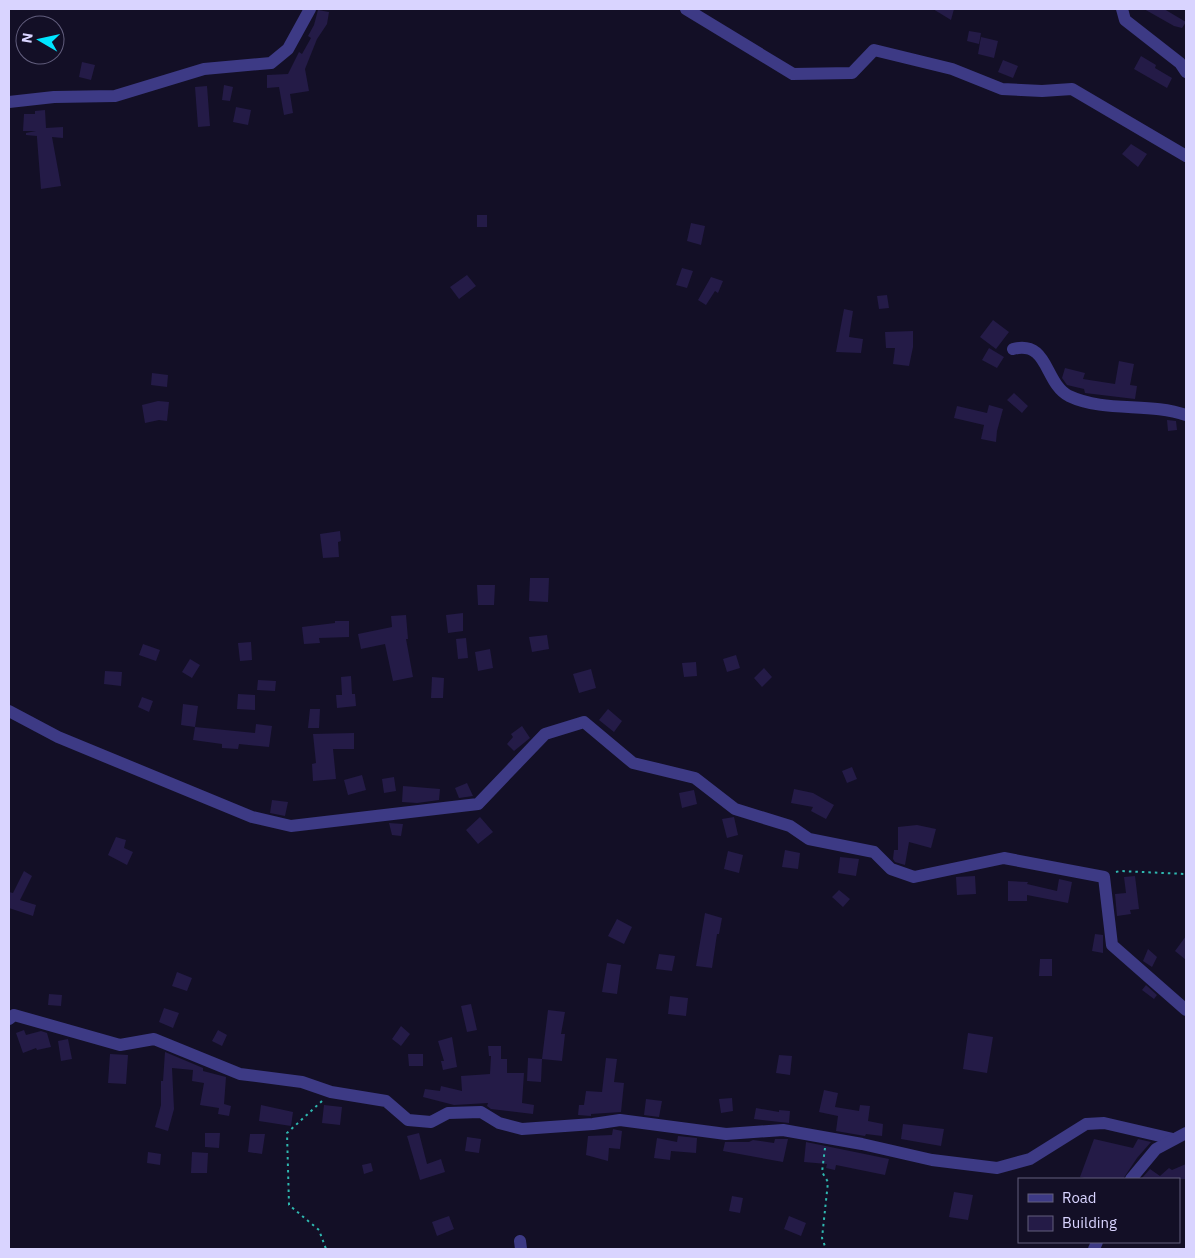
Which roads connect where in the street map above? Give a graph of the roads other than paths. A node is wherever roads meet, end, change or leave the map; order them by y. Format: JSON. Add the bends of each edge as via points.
{"nodes":[{"id":1,"x":310,"y":9,"type":"edge"},
{"id":2,"x":686,"y":9,"type":"edge"},
{"id":3,"x":1122,"y":9,"type":"edge"},
{"id":4,"x":1186,"y":72,"type":"edge"},
{"id":5,"x":9,"y":102,"type":"edge"},
{"id":6,"x":1186,"y":156,"type":"edge"},
{"id":7,"x":1013,"y":350,"type":"dead end"},
{"id":8,"x":1186,"y":415,"type":"edge"},
{"id":9,"x":9,"y":711,"type":"edge"},
{"id":10,"x":1186,"y":1010,"type":"edge"},
{"id":11,"x":9,"y":1019,"type":"edge"},
{"id":12,"x":1186,"y":1132,"type":"edge"},
{"id":13,"x":1173,"y":1139,"type":"junction"},
{"id":14,"x":1132,"y":1178,"type":"edge"}],
"edges":[{"from":1,"to":5,"type":"street","via":[[288,49],[271,63],[204,69],[115,96]]},
{"from":2,"to":6,"type":"street","via":[[793,74],[852,72],[874,50],[952,68],[1002,89],[1042,91],[1072,88]]},
{"from":3,"to":4,"type":"street","via":[[1125,20],[1180,63]]},
{"from":7,"to":8,"type":"street","via":[[1027,348],[1040,356],[1060,390],[1078,399]]},
{"from":9,"to":10,"type":"street","via":[[58,738],[252,817],[292,826],[478,804],[545,734],[584,722],[633,763],[695,778],[735,809],[790,826],[809,839],[874,852],[891,870],[914,877],[1004,858],[1104,877],[1112,945]]},
{"from":11,"to":13,"type":"street","via":[[14,1015],[120,1045],[154,1039],[240,1074],[302,1082],[331,1092],[386,1101],[408,1120],[431,1122],[448,1114],[482,1112],[499,1123],[522,1129],[620,1120],[726,1134],[783,1130],[932,1160],[997,1168],[1030,1159],[1086,1124],[1104,1123]]},
{"from":12,"to":13,"type":"street"},
{"from":13,"to":14,"type":"street","via":[[1156,1149]]}]}
